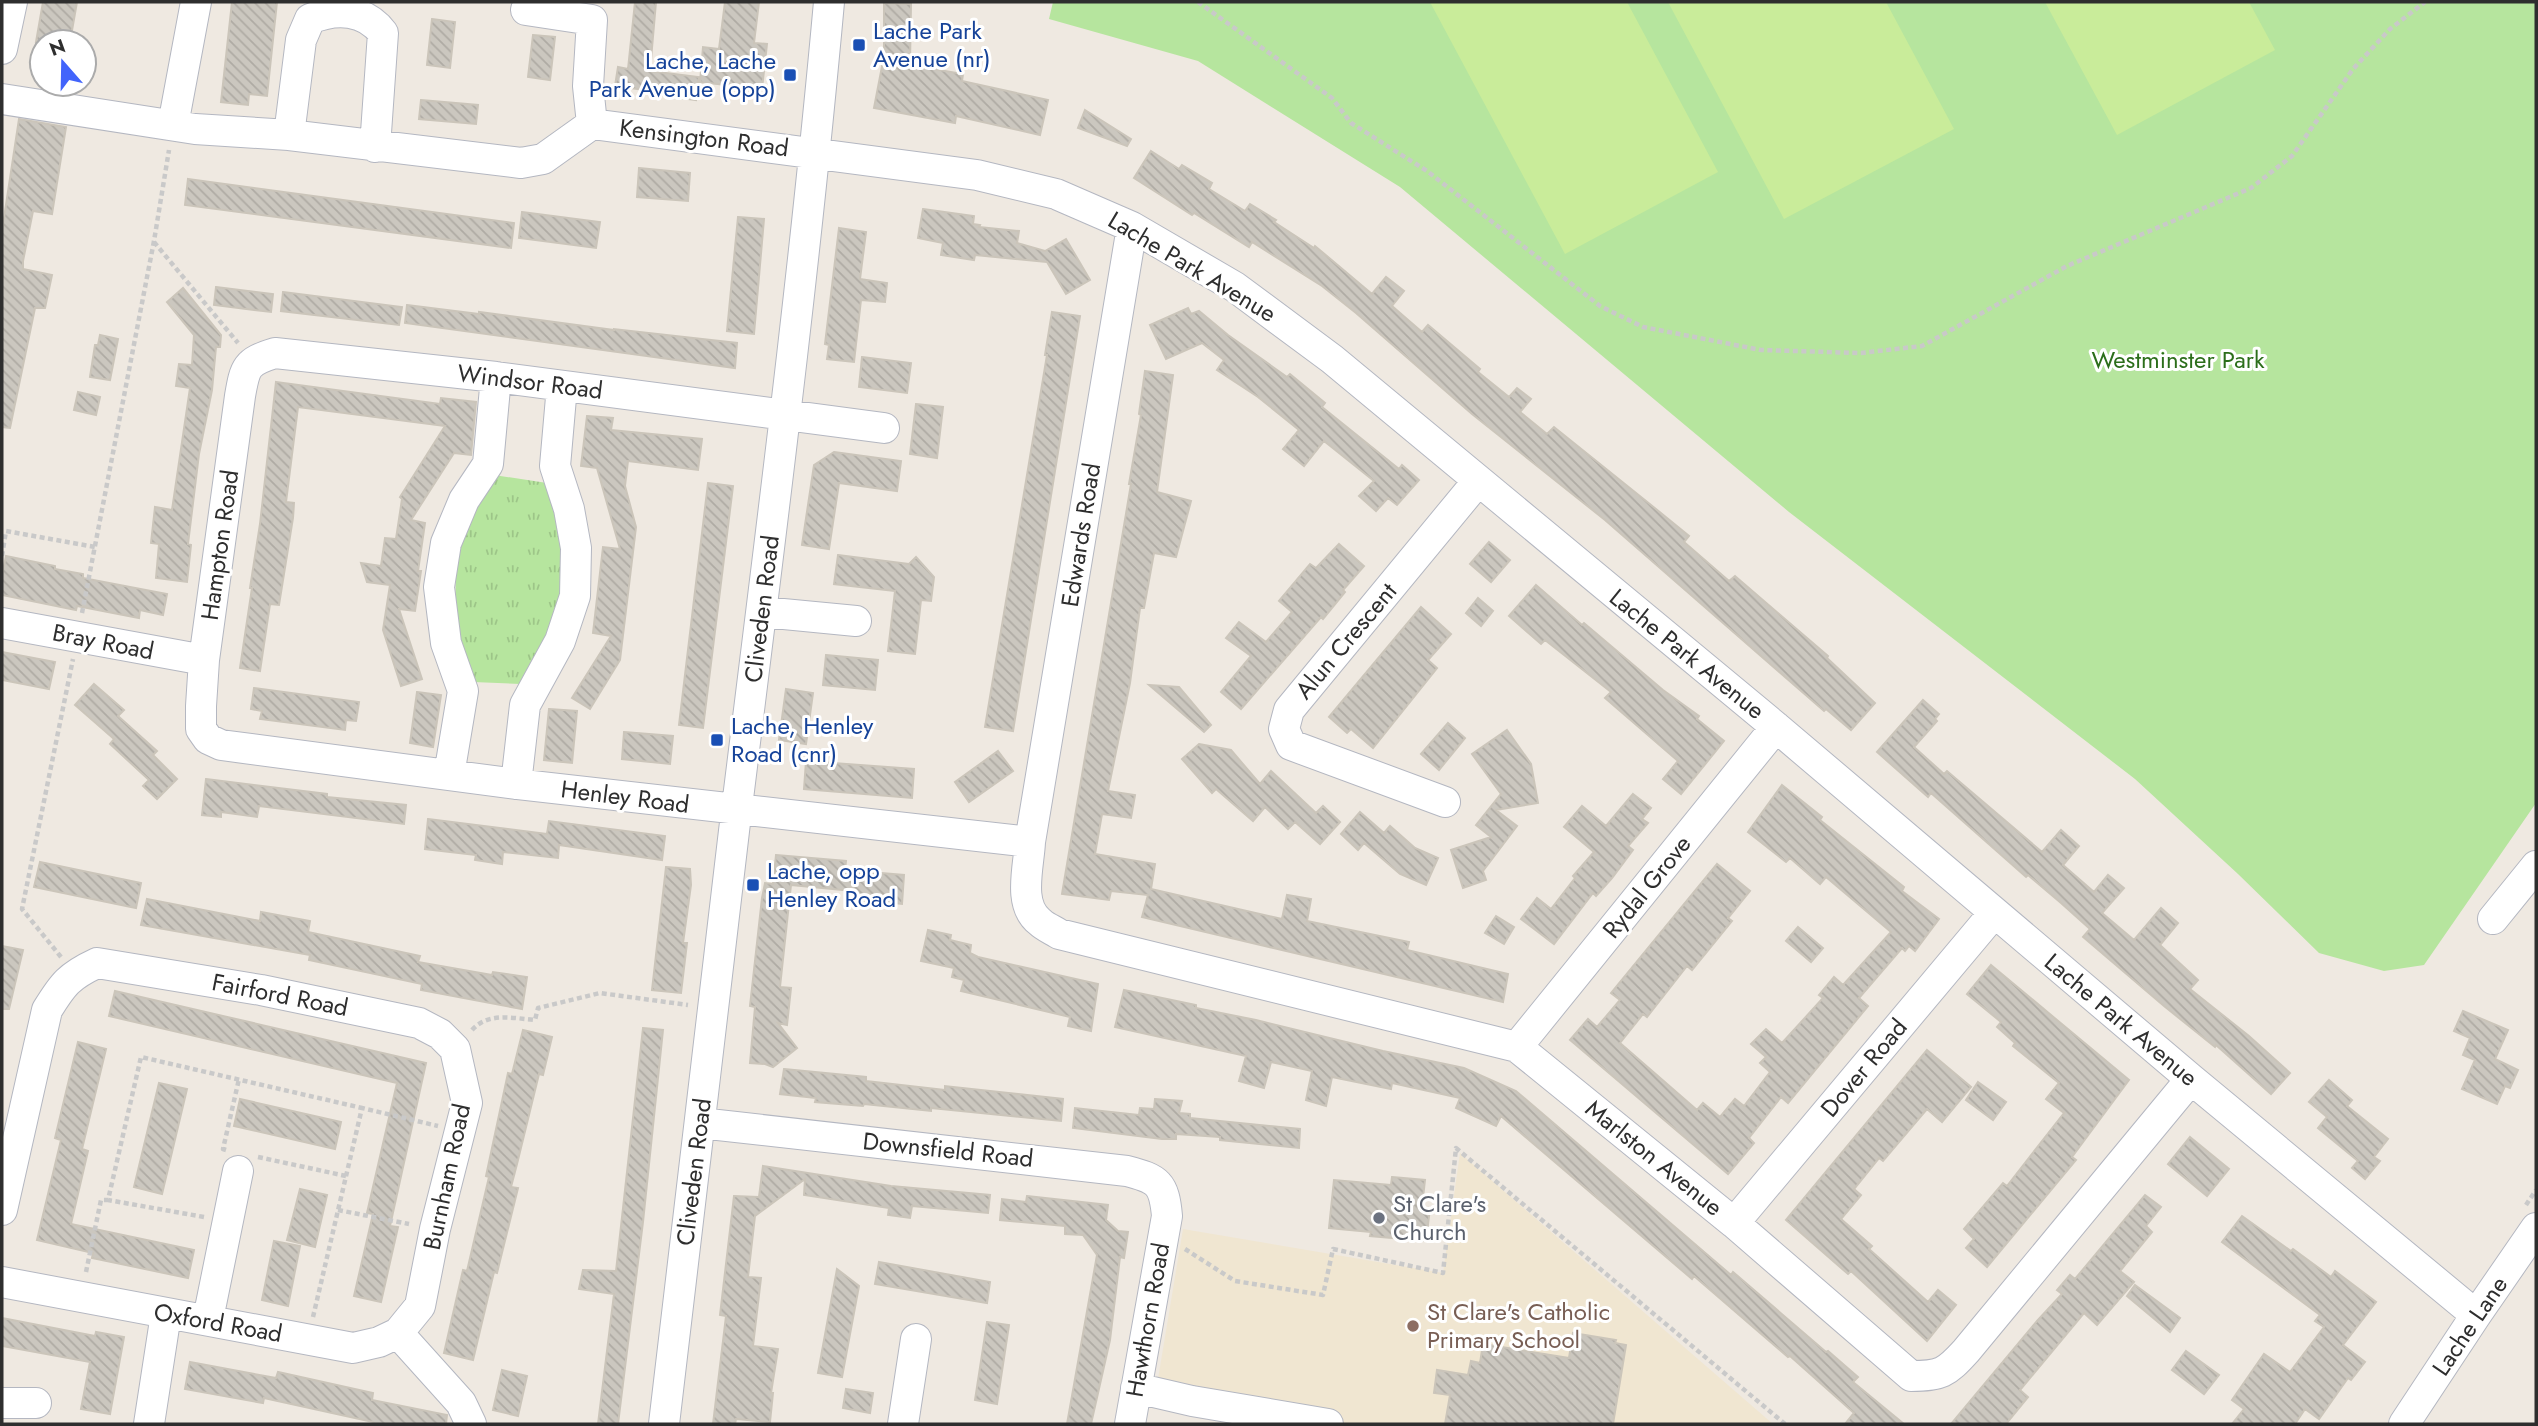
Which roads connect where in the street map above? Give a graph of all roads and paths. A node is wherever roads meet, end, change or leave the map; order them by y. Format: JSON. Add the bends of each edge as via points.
{"nodes":[{"id":1,"x":12,"y":2,"type":"edge"},
{"id":2,"x":196,"y":2,"type":"edge"},
{"id":3,"x":829,"y":2,"type":"edge"},
{"id":4,"x":1198,"y":2,"type":"edge"},
{"id":5,"x":2425,"y":2,"type":"edge"},
{"id":6,"x":526,"y":10,"type":"dead end"},
{"id":7,"x":593,"y":11,"type":"edge"},
{"id":8,"x":2,"y":49,"type":"edge"},
{"id":9,"x":2,"y":99,"type":"edge"},
{"id":10,"x":592,"y":124,"type":"junction"},
{"id":11,"x":184,"y":127,"type":"junction"},
{"id":12,"x":289,"y":135,"type":"junction"},
{"id":13,"x":375,"y":147,"type":"junction"},
{"id":14,"x":816,"y":152,"type":"junction"},
{"id":15,"x":1132,"y":227,"type":"junction"},
{"id":16,"x":153,"y":241,"type":"junction"},
{"id":17,"x":264,"y":356,"type":"junction"},
{"id":18,"x":496,"y":377,"type":"junction"},
{"id":19,"x":562,"y":386,"type":"junction"},
{"id":20,"x":785,"y":414,"type":"junction"},
{"id":21,"x":884,"y":428,"type":"dead end"},
{"id":22,"x":1478,"y":481,"type":"junction"},
{"id":23,"x":95,"y":547,"type":"junction"},
{"id":24,"x":2,"y":556,"type":"edge"},
{"id":25,"x":762,"y":612,"type":"junction"},
{"id":26,"x":856,"y":621,"type":"dead end"},
{"id":27,"x":2,"y":623,"type":"edge"},
{"id":28,"x":78,"y":637,"type":"junction"},
{"id":29,"x":204,"y":660,"type":"junction"},
{"id":30,"x":1776,"y":727,"type":"junction"},
{"id":31,"x":221,"y":745,"type":"joint"},
{"id":32,"x":449,"y":775,"type":"junction"},
{"id":33,"x":516,"y":784,"type":"junction"},
{"id":34,"x":1445,"y":802,"type":"dead end"},
{"id":35,"x":736,"y":810,"type":"junction"},
{"id":36,"x":1030,"y":842,"type":"junction"},
{"id":37,"x":2536,"y":866,"type":"edge"},
{"id":38,"x":1994,"y":913,"type":"junction"},
{"id":39,"x":2493,"y":919,"type":"dead end"},
{"id":40,"x":86,"y":968,"type":"junction"},
{"id":41,"x":712,"y":1009,"type":"junction"},
{"id":42,"x":1517,"y":1047,"type":"junction"},
{"id":43,"x":455,"y":1049,"type":"junction"},
{"id":44,"x":239,"y":1079,"type":"junction"},
{"id":45,"x":2191,"y":1079,"type":"junction"},
{"id":46,"x":362,"y":1108,"type":"junction"},
{"id":47,"x":700,"y":1123,"type":"junction"},
{"id":48,"x":460,"y":1131,"type":"junction"},
{"id":49,"x":242,"y":1159,"type":"junction"},
{"id":50,"x":346,"y":1176,"type":"junction"},
{"id":51,"x":108,"y":1200,"type":"junction"},
{"id":52,"x":2,"y":1210,"type":"edge"},
{"id":53,"x":338,"y":1210,"type":"junction"},
{"id":54,"x":228,"y":1221,"type":"junction"},
{"id":55,"x":1734,"y":1223,"type":"junction"},
{"id":56,"x":1165,"y":1226,"type":"junction"},
{"id":57,"x":2536,"y":1228,"type":"edge"},
{"id":58,"x":435,"y":1229,"type":"junction"},
{"id":59,"x":2,"y":1282,"type":"edge"},
{"id":60,"x":81,"y":1297,"type":"junction"},
{"id":61,"x":166,"y":1314,"type":"junction"},
{"id":62,"x":2476,"y":1315,"type":"junction"},
{"id":63,"x":208,"y":1319,"type":"junction"},
{"id":64,"x":398,"y":1333,"type":"junction"},
{"id":65,"x":308,"y":1339,"type":"junction"},
{"id":66,"x":916,"y":1339,"type":"dead end"},
{"id":67,"x":1136,"y":1388,"type":"junction"},
{"id":68,"x":2,"y":1403,"type":"edge"},
{"id":69,"x":36,"y":1404,"type":"dead end"},
{"id":70,"x":149,"y":1424,"type":"edge"},
{"id":71,"x":471,"y":1424,"type":"edge"},
{"id":72,"x":664,"y":1424,"type":"edge"},
{"id":73,"x":903,"y":1424,"type":"edge"},
{"id":74,"x":1130,"y":1424,"type":"edge"},
{"id":75,"x":1328,"y":1424,"type":"edge"},
{"id":76,"x":1785,"y":1424,"type":"edge"},
{"id":77,"x":2404,"y":1424,"type":"edge"}],
"edges":[{"from":1,"to":8,"type":"street"},
{"from":2,"to":11,"type":"street"},
{"from":3,"to":14,"type":"street","name":"Cliveden Road"},
{"from":4,"to":5,"type":"path","via":[[1332,97],[1351,123],[1427,171],[1600,306],[1643,327],[1761,350],[1861,354],[1922,346],[2067,266],[2251,188],[2292,156],[2353,69],[2390,29]]},
{"from":6,"to":7,"type":"street"},
{"from":7,"to":10,"type":"street","via":[[588,86]]},
{"from":9,"to":11,"type":"street"},
{"from":10,"to":13,"type":"street","via":[[543,159],[521,163]]},
{"from":10,"to":14,"type":"street","name":"Kensington Road"},
{"from":11,"to":12,"type":"street"},
{"from":11,"to":16,"type":"path"},
{"from":12,"to":13,"type":"street"},
{"from":12,"to":13,"type":"street","via":[[301,40],[310,19],[328,12],[355,13],[374,22],[383,33]]},
{"from":14,"to":15,"type":"street","name":"Lache Park Avenue","via":[[977,175],[1056,194]]},
{"from":14,"to":20,"type":"street","name":"Cliveden Road"},
{"from":15,"to":22,"type":"street","name":"Lache Park Avenue","via":[[1282,320]]},
{"from":15,"to":36,"type":"street","name":"Edwards Road"},
{"from":16,"to":17,"type":"path"},
{"from":16,"to":23,"type":"path"},
{"from":17,"to":18,"type":"street","name":"Windsor Road"},
{"from":17,"to":29,"type":"street","name":"Hampton Road","via":[[244,371]]},
{"from":18,"to":19,"type":"street","name":"Windsor Road"},
{"from":18,"to":32,"type":"street","via":[[488,464],[464,500],[446,543],[439,587],[446,643],[463,691]]},
{"from":19,"to":20,"type":"street","name":"Windsor Road"},
{"from":19,"to":33,"type":"street","via":[[555,467],[576,548],[575,596],[559,641],[525,705]]},
{"from":20,"to":21,"type":"street","name":"Windsor Road"},
{"from":20,"to":25,"type":"street","name":"Cliveden Road"},
{"from":22,"to":30,"type":"street","name":"Lache Park Avenue"},
{"from":22,"to":34,"type":"street","name":"Alun Crescent","via":[[1289,710],[1284,729],[1291,745]]},
{"from":23,"to":24,"type":"path","via":[[6,531]]},
{"from":23,"to":28,"type":"path"},
{"from":25,"to":26,"type":"street"},
{"from":25,"to":35,"type":"street","name":"Cliveden Road"},
{"from":27,"to":28,"type":"street","name":"Bray Road"},
{"from":28,"to":29,"type":"street","name":"Bray Road"},
{"from":28,"to":40,"type":"path","via":[[22,909]]},
{"from":29,"to":31,"type":"street","name":"Hampton Road","via":[[201,729]]},
{"from":30,"to":38,"type":"street","name":"Lache Park Avenue"},
{"from":30,"to":42,"type":"street","name":"Rydal Grove"},
{"from":31,"to":32,"type":"street","name":"Henley Road"},
{"from":32,"to":33,"type":"street","name":"Henley Road"},
{"from":33,"to":35,"type":"street","name":"Henley Road"},
{"from":35,"to":36,"type":"street","name":"Henley Road"},
{"from":35,"to":41,"type":"street","name":"Cliveden Road"},
{"from":36,"to":42,"type":"street","name":"Marlston Avenue","via":[[1026,896],[1030,911],[1059,934]]},
{"from":37,"to":39,"type":"street"},
{"from":38,"to":45,"type":"street","name":"Lache Park Avenue"},
{"from":38,"to":55,"type":"street","name":"Dover Road"},
{"from":40,"to":43,"type":"street","name":"Fairford Road","via":[[261,990],[419,1023]]},
{"from":40,"to":52,"type":"street","via":[[60,989],[47,1010]]},
{"from":41,"to":43,"type":"path","via":[[600,993],[538,1008],[535,1020],[500,1017],[479,1022]]},
{"from":41,"to":47,"type":"street","name":"Cliveden Road"},
{"from":42,"to":55,"type":"street","name":"Marlston Avenue"},
{"from":43,"to":48,"type":"street","name":"Burnham Road","via":[[467,1103]]},
{"from":44,"to":46,"type":"path"},
{"from":44,"to":49,"type":"path","via":[[223,1149]]},
{"from":44,"to":51,"type":"path","via":[[141,1057]]},
{"from":45,"to":55,"type":"street","name":"Marlston Avenue","via":[[1966,1351],[1951,1368],[1934,1376],[1911,1376],[1892,1362]]},
{"from":45,"to":62,"type":"street","name":"Lache Park Avenue"},
{"from":46,"to":48,"type":"path"},
{"from":46,"to":50,"type":"path"},
{"from":47,"to":56,"type":"street","name":"Downsfield Road","via":[[1127,1171],[1159,1184],[1165,1195]]},
{"from":47,"to":72,"type":"street","name":"Cliveden Road"},
{"from":48,"to":58,"type":"street","name":"Burnham Road"},
{"from":49,"to":50,"type":"path"},
{"from":49,"to":54,"type":"street"},
{"from":50,"to":53,"type":"path"},
{"from":51,"to":54,"type":"path"},
{"from":51,"to":60,"type":"path","via":[[101,1200]]},
{"from":53,"to":58,"type":"path"},
{"from":53,"to":65,"type":"path"},
{"from":54,"to":63,"type":"street"},
{"from":56,"to":67,"type":"street","name":"Hawthorn Road"},
{"from":56,"to":76,"type":"path","via":[[1235,1281],[1323,1295],[1333,1249],[1443,1273],[1457,1148]]},
{"from":57,"to":62,"type":"street","name":"Lache Lane"},
{"from":58,"to":64,"type":"street","name":"Burnham Road","via":[[419,1306]]},
{"from":59,"to":60,"type":"street","name":"Oxford Road"},
{"from":60,"to":61,"type":"street","name":"Oxford Road"},
{"from":61,"to":63,"type":"street","name":"Oxford Road"},
{"from":61,"to":70,"type":"street"},
{"from":62,"to":77,"type":"street","name":"Lache Lane"},
{"from":63,"to":65,"type":"street","name":"Oxford Road"},
{"from":64,"to":65,"type":"street","name":"Oxford Road","via":[[353,1348]]},
{"from":64,"to":71,"type":"street","via":[[461,1403]]},
{"from":66,"to":73,"type":"street"},
{"from":67,"to":74,"type":"street","name":"Hawthorn Road"},
{"from":67,"to":75,"type":"street"},
{"from":68,"to":69,"type":"street"}]}
